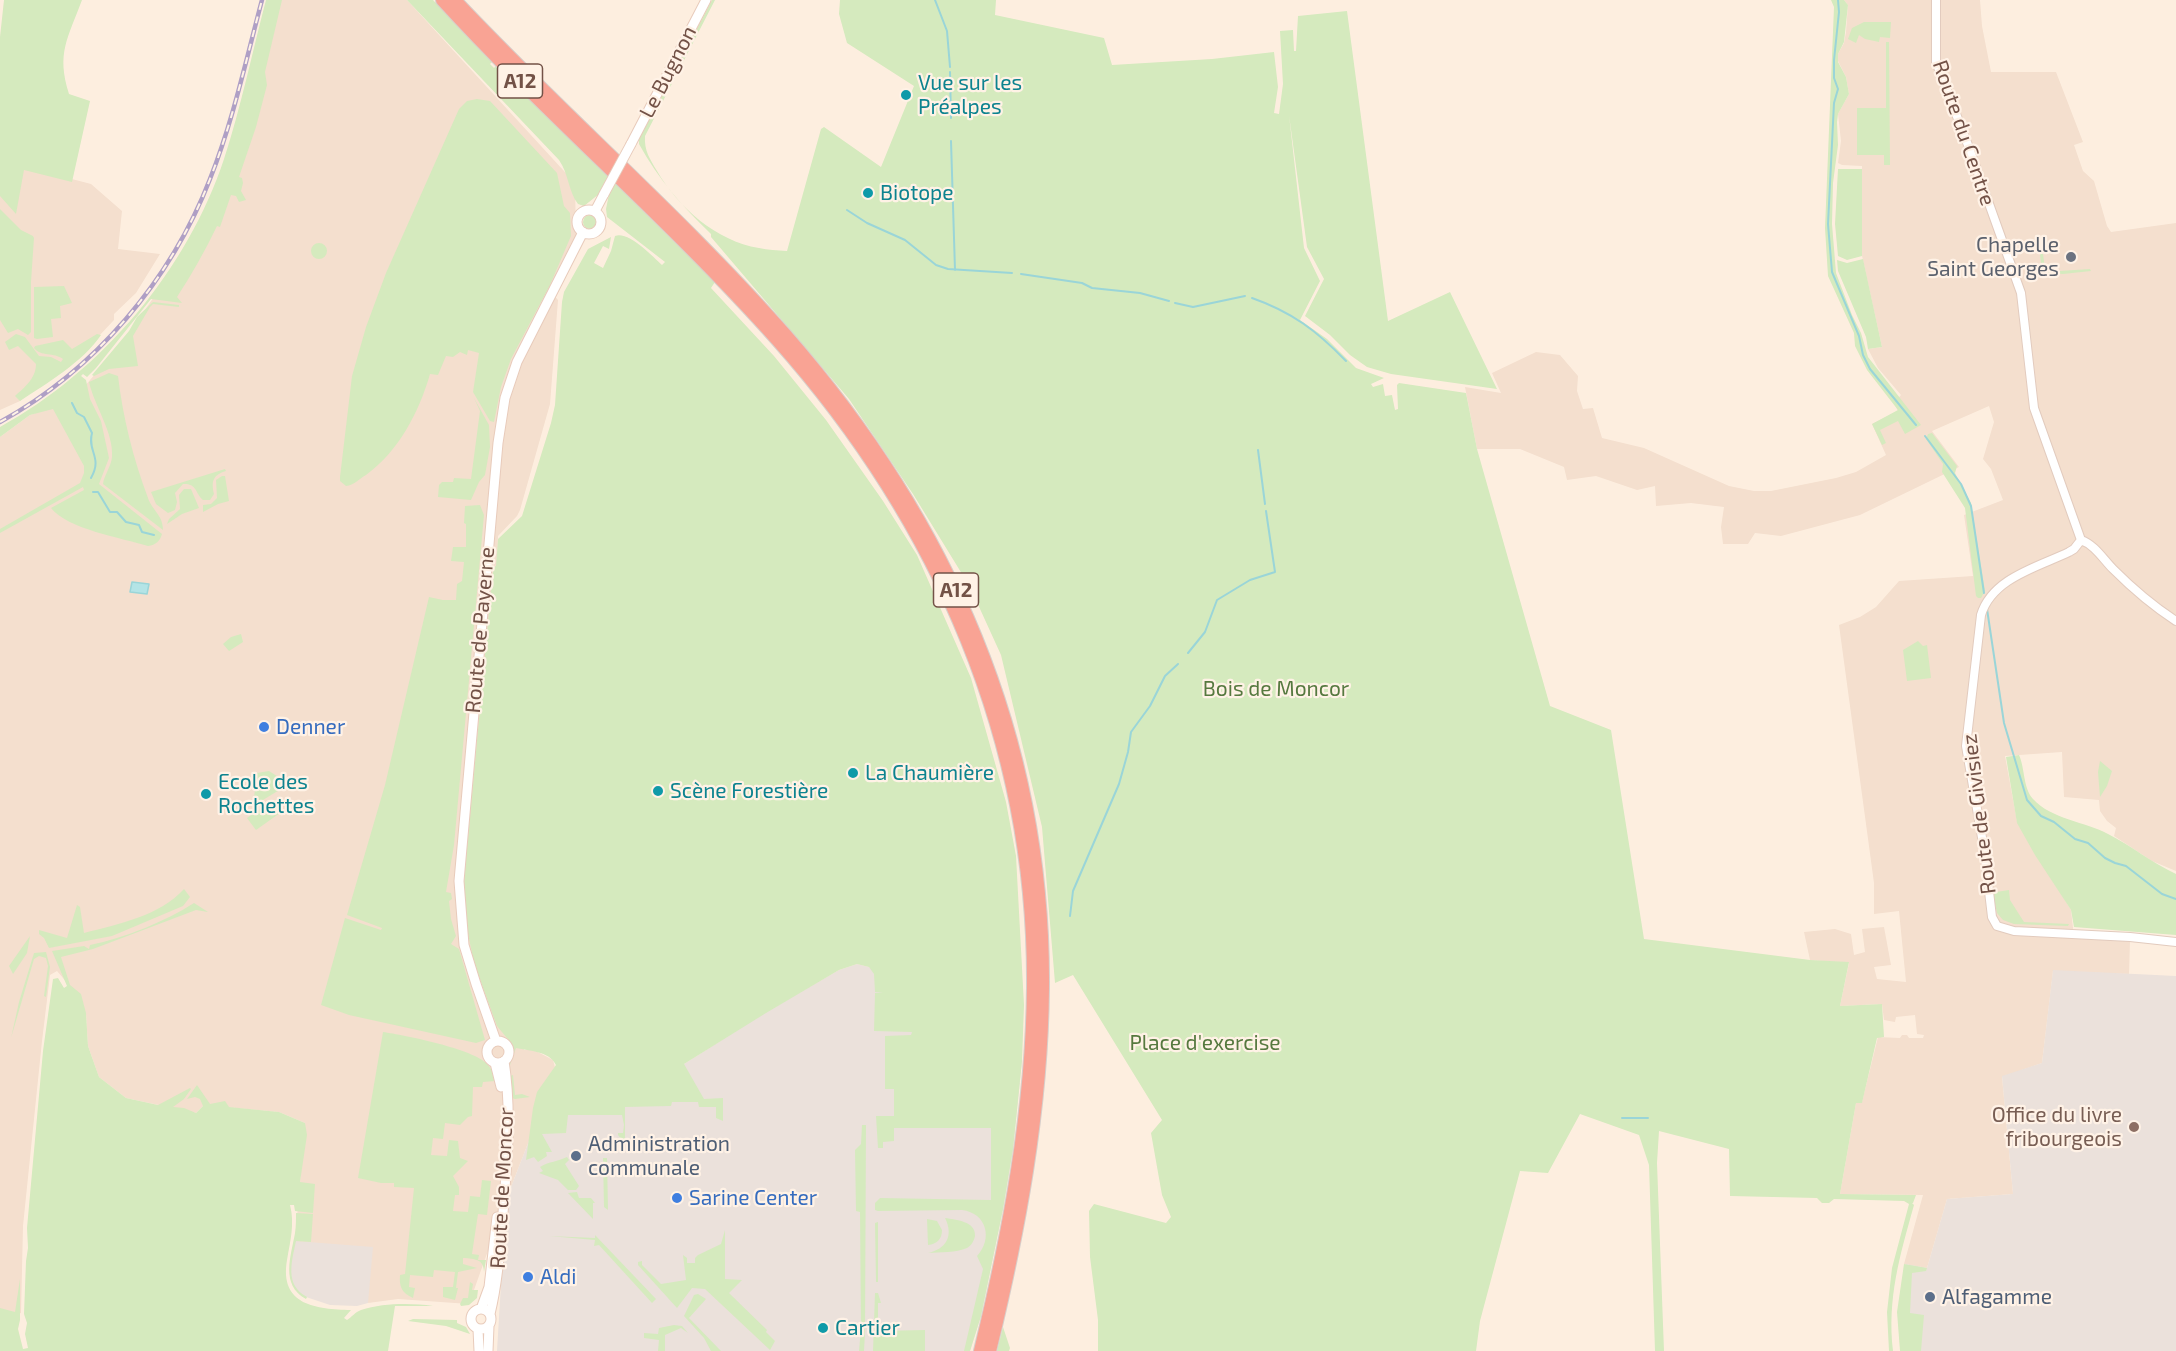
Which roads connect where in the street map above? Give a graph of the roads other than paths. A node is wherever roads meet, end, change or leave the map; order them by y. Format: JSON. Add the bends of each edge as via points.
{"nodes":[{"id":1,"x":441,"y":0,"type":"edge"},
{"id":2,"x":455,"y":0,"type":"edge"},
{"id":3,"x":706,"y":0,"type":"edge"},
{"id":4,"x":1936,"y":0,"type":"edge"},
{"id":5,"x":595,"y":211,"type":"junction"},
{"id":6,"x":583,"y":232,"type":"junction"},
{"id":7,"x":2081,"y":540,"type":"junction"},
{"id":8,"x":2176,"y":621,"type":"edge"},
{"id":9,"x":2176,"y":942,"type":"edge"},
{"id":10,"x":496,"y":1041,"type":"junction"},
{"id":11,"x":500,"y":1062,"type":"junction"},
{"id":12,"x":486,"y":1311,"type":"junction"},
{"id":13,"x":489,"y":1326,"type":"junction"},
{"id":14,"x":478,"y":1329,"type":"junction"},
{"id":15,"x":479,"y":1351,"type":"edge"},
{"id":16,"x":488,"y":1351,"type":"edge"},
{"id":17,"x":980,"y":1351,"type":"edge"},
{"id":18,"x":990,"y":1351,"type":"edge"}],
"edges":[{"from":1,"to":17,"type":"highway","number":"A12","via":[[705,262],[808,377],[858,441],[898,502],[938,574],[971,648],[994,717],[1016,805],[1027,876],[1033,977],[1022,1140]]},
{"from":2,"to":18,"type":"highway","number":"A12","via":[[712,255],[822,378],[911,505],[977,636],[1004,714],[1028,812],[1043,968],[1032,1132],[1018,1223]]},
{"from":3,"to":5,"type":"main road","name":"Le Bugnon","bridge":true},
{"from":4,"to":7,"type":"street","name":"Route du Centre","via":[[1936,62],[2021,293],[2034,408]]},
{"from":5,"to":6,"type":"main road","via":[[580,214],[578,224]]},
{"from":5,"to":6,"type":"main road","via":[[601,217],[600,229],[590,234]]},
{"from":6,"to":10,"type":"main road","name":"Route de Payerne","via":[[517,362],[498,437],[459,874],[464,945]]},
{"from":7,"to":8,"type":"street","via":[[2096,549],[2136,591]]},
{"from":7,"to":9,"type":"street","name":"Route de Givisiez","via":[[2069,552],[2001,586],[1990,596],[1981,615],[1966,746],[1992,917],[1997,926],[2018,932]]},
{"from":10,"to":11,"type":"main road","via":[[508,1047],[509,1053]]},
{"from":10,"to":11,"type":"main road","via":[[486,1051],[489,1060]]},
{"from":11,"to":12,"type":"main road","name":"Route de Moncor","via":[[509,1118],[508,1153],[496,1287]]},
{"from":12,"to":13,"type":"main road","via":[[491,1320]]},
{"from":12,"to":14,"type":"main road","via":[[474,1311],[471,1317]]},
{"from":13,"to":14,"type":"main road"},
{"from":13,"to":16,"type":"main road"},
{"from":14,"to":15,"type":"main road"}]}
